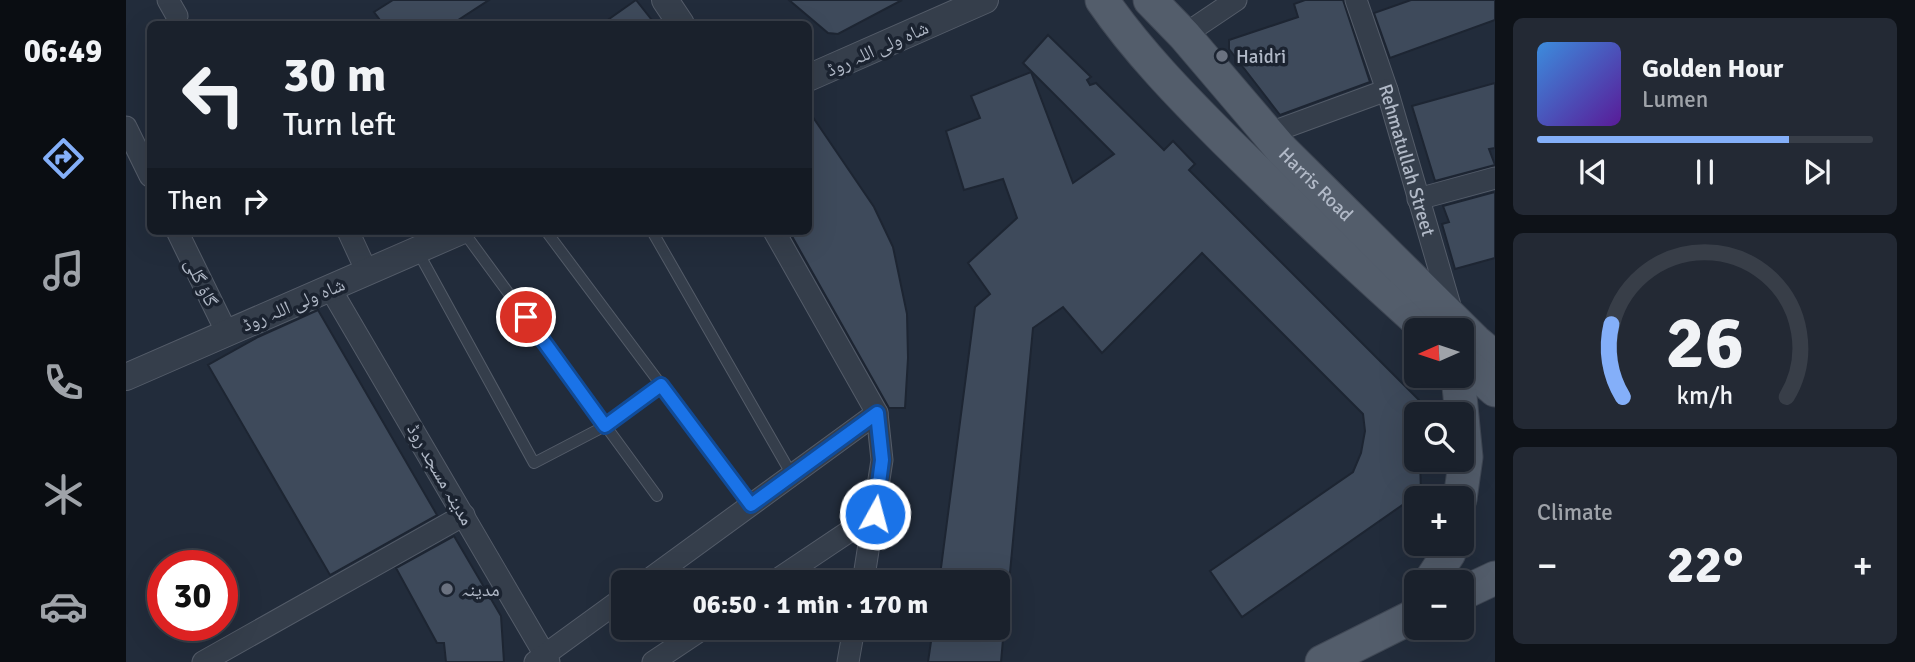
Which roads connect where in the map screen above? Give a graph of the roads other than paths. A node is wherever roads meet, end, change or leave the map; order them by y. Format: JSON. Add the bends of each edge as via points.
{"nodes":[{"id":1,"x":665,"y":0,"type":"edge"},
{"id":2,"x":985,"y":0,"type":"edge"},
{"id":3,"x":1102,"y":0,"type":"edge"},
{"id":4,"x":1150,"y":0,"type":"edge"},
{"id":5,"x":1236,"y":0,"type":"edge"},
{"id":6,"x":1356,"y":0,"type":"edge"},
{"id":7,"x":679,"y":21,"type":"edge"},
{"id":8,"x":1184,"y":35,"type":"junction"},
{"id":9,"x":812,"y":76,"type":"edge"},
{"id":10,"x":1387,"y":90,"type":"junction"},
{"id":11,"x":126,"y":127,"type":"edge"},
{"id":12,"x":1267,"y":134,"type":"junction"},
{"id":13,"x":147,"y":170,"type":"edge"},
{"id":14,"x":1495,"y":178,"type":"edge"},
{"id":15,"x":1418,"y":199,"type":"junction"},
{"id":16,"x":179,"y":235,"type":"edge"},
{"id":17,"x":350,"y":235,"type":"edge"},
{"id":18,"x":453,"y":235,"type":"edge"},
{"id":19,"x":465,"y":235,"type":"edge"},
{"id":20,"x":549,"y":235,"type":"edge"},
{"id":21,"x":654,"y":235,"type":"edge"},
{"id":22,"x":776,"y":235,"type":"edge"},
{"id":23,"x":417,"y":250,"type":"junction"},
{"id":24,"x":366,"y":272,"type":"junction"},
{"id":25,"x":330,"y":288,"type":"junction"},
{"id":26,"x":1433,"y":318,"type":"edge"},
{"id":27,"x":1436,"y":318,"type":"edge"},
{"id":28,"x":1441,"y":318,"type":"edge"},
{"id":29,"x":227,"y":332,"type":"junction"},
{"id":30,"x":1474,"y":345,"type":"edge"},
{"id":31,"x":1495,"y":358,"type":"edge"},
{"id":32,"x":1474,"y":371,"type":"edge"},
{"id":33,"x":126,"y":377,"type":"edge"},
{"id":34,"x":661,"y":385,"type":"junction"},
{"id":35,"x":1459,"y":388,"type":"edge"},
{"id":36,"x":1495,"y":390,"type":"edge"},
{"id":37,"x":877,"y":413,"type":"junction"},
{"id":38,"x":605,"y":426,"type":"junction"},
{"id":39,"x":792,"y":475,"type":"junction"},
{"id":40,"x":1462,"y":486,"type":"edge"},
{"id":41,"x":656,"y":496,"type":"dead end"},
{"id":42,"x":751,"y":505,"type":"junction"},
{"id":43,"x":464,"y":514,"type":"junction"},
{"id":44,"x":875,"y":514,"type":"junction"},
{"id":45,"x":662,"y":570,"type":"edge"},
{"id":46,"x":791,"y":570,"type":"edge"},
{"id":47,"x":865,"y":570,"type":"edge"},
{"id":48,"x":1495,"y":578,"type":"edge"},
{"id":49,"x":1474,"y":588,"type":"edge"},
{"id":50,"x":611,"y":607,"type":"edge"},
{"id":51,"x":1404,"y":609,"type":"edge"},
{"id":52,"x":1404,"y":620,"type":"edge"},
{"id":53,"x":1379,"y":631,"type":"junction"},
{"id":54,"x":686,"y":640,"type":"edge"},
{"id":55,"x":852,"y":640,"type":"edge"},
{"id":56,"x":543,"y":660,"type":"edge"},
{"id":57,"x":203,"y":662,"type":"edge"},
{"id":58,"x":653,"y":662,"type":"edge"},
{"id":59,"x":848,"y":662,"type":"edge"},
{"id":60,"x":1322,"y":662,"type":"edge"}],
"edges":[{"from":1,"to":7,"type":"street"},
{"from":2,"to":9,"type":"street","name":"شاہ ولی اللہ روڈ"},
{"from":3,"to":26,"type":"main road","name":"Harris Road","via":[[1165,77],[1280,194]]},
{"from":4,"to":8,"type":"main road","name":"Harris Road"},
{"from":5,"to":8,"type":"street"},
{"from":6,"to":10,"type":"street","name":"Rehmatullah Street"},
{"from":8,"to":12,"type":"main road","name":"Harris Road"},
{"from":10,"to":12,"type":"street"},
{"from":10,"to":15,"type":"street","name":"Rehmatullah Street"},
{"from":11,"to":13,"type":"street"},
{"from":12,"to":27,"type":"main road","name":"Harris Road"},
{"from":14,"to":15,"type":"street"},
{"from":15,"to":28,"type":"street","name":"Rehmatullah Street"},
{"from":16,"to":29,"type":"street","name":"گاؤ گلی"},
{"from":17,"to":24,"type":"street"},
{"from":18,"to":23,"type":"street","name":"شاہ ولی اللہ روڈ"},
{"from":19,"to":38,"type":"lane"},
{"from":20,"to":34,"type":"lane"},
{"from":21,"to":39,"type":"lane"},
{"from":22,"to":37,"type":"street"},
{"from":23,"to":24,"type":"street","name":"شاہ ولی اللہ روڈ"},
{"from":23,"to":38,"type":"lane","via":[[534,463]]},
{"from":24,"to":25,"type":"street","name":"شاہ ولی اللہ روڈ"},
{"from":25,"to":29,"type":"street","name":"شاہ ولی اللہ روڈ"},
{"from":25,"to":43,"type":"street","name":"مدینہ مسجد روڈ"},
{"from":29,"to":33,"type":"street","name":"شاہ ولی اللہ روڈ"},
{"from":30,"to":31,"type":"main road","name":"Harris Road"},
{"from":32,"to":36,"type":"main road"},
{"from":34,"to":38,"type":"lane"},
{"from":34,"to":42,"type":"lane"},
{"from":35,"to":40,"type":"main road","via":[[1466,457]]},
{"from":37,"to":39,"type":"street"},
{"from":37,"to":44,"type":"street","via":[[882,460]]},
{"from":38,"to":41,"type":"lane"},
{"from":39,"to":42,"type":"street"},
{"from":42,"to":45,"type":"street"},
{"from":43,"to":56,"type":"street","name":"مدینہ مسجد روڈ"},
{"from":43,"to":57,"type":"street"},
{"from":44,"to":46,"type":"street"},
{"from":44,"to":47,"type":"street"},
{"from":48,"to":49,"type":"main road"},
{"from":50,"to":56,"type":"street"},
{"from":51,"to":53,"type":"main road"},
{"from":52,"to":53,"type":"main road"},
{"from":53,"to":60,"type":"main road"},
{"from":54,"to":58,"type":"street"},
{"from":55,"to":59,"type":"street"}]}
